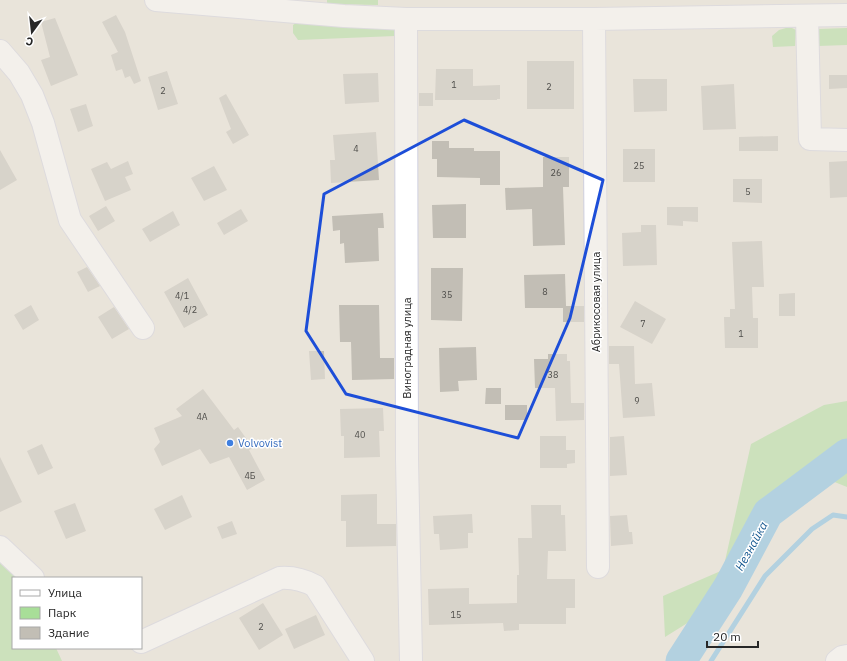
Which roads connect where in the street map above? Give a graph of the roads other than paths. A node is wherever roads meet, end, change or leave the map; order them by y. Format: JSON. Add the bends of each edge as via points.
{"nodes":[{"id":1,"x":158,"y":0,"type":"edge"},
{"id":2,"x":847,"y":15,"type":"edge"},
{"id":3,"x":808,"y":16,"type":"junction"},
{"id":4,"x":406,"y":27,"type":"junction"},
{"id":5,"x":594,"y":28,"type":"junction"},
{"id":6,"x":0,"y":51,"type":"edge"},
{"id":7,"x":847,"y":140,"type":"edge"},
{"id":8,"x":142,"y":328,"type":"dead end"},
{"id":9,"x":0,"y":547,"type":"edge"},
{"id":10,"x":598,"y":567,"type":"dead end"},
{"id":11,"x":32,"y":577,"type":"edge"},
{"id":12,"x":142,"y":642,"type":"edge"},
{"id":13,"x":847,"y":656,"type":"edge"},
{"id":14,"x":363,"y":661,"type":"edge"},
{"id":15,"x":411,"y":661,"type":"edge"},
{"id":16,"x":837,"y":661,"type":"edge"}],
"edges":[{"from":1,"to":4,"type":"street","via":[[344,16]]},
{"from":2,"to":3,"type":"street"},
{"from":3,"to":5,"type":"street"},
{"from":3,"to":7,"type":"street","via":[[810,140]]},
{"from":4,"to":5,"type":"street"},
{"from":4,"to":15,"type":"street","name":"Виноградная улица","via":[[407,459]]},
{"from":5,"to":10,"type":"street","name":"Абрикосовая улица"},
{"from":6,"to":8,"type":"street","via":[[19,73],[32,95],[43,123],[70,220]]},
{"from":9,"to":11,"type":"street"},
{"from":12,"to":14,"type":"street","via":[[280,578],[291,577],[315,586]]},
{"from":13,"to":16,"type":"street"}]}
